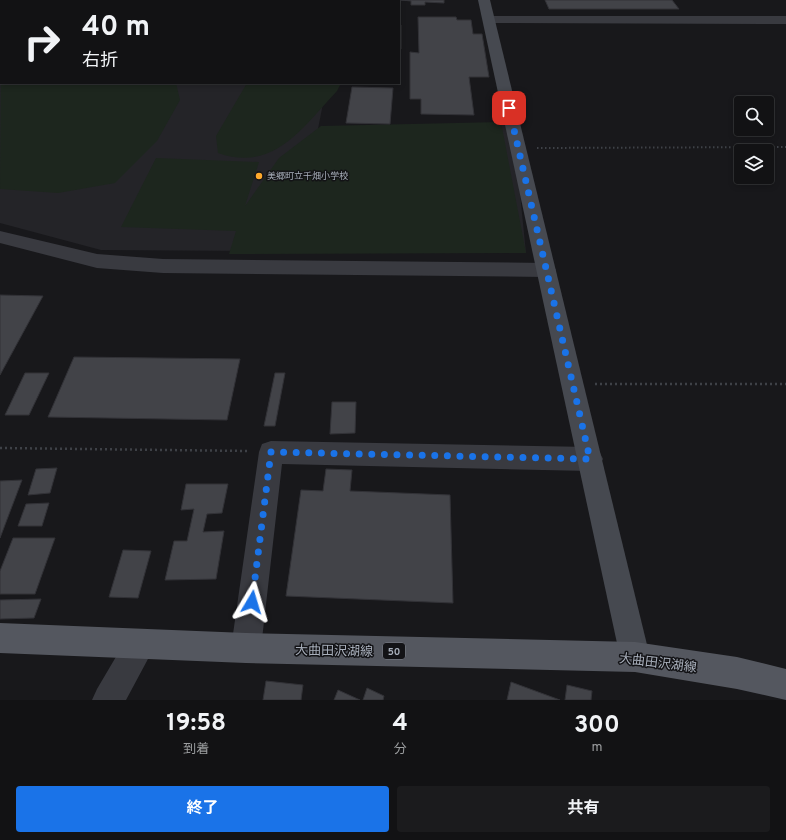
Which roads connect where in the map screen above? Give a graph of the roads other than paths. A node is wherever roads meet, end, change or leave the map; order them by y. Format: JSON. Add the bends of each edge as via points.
{"nodes":[{"id":1,"x":484,"y":0,"type":"edge"},
{"id":2,"x":489,"y":20,"type":"junction"},
{"id":3,"x":786,"y":20,"type":"edge"},
{"id":4,"x":0,"y":237,"type":"edge"},
{"id":5,"x":546,"y":270,"type":"junction"},
{"id":6,"x":590,"y":459,"type":"junction"},
{"id":7,"x":0,"y":638,"type":"edge"},
{"id":8,"x":141,"y":644,"type":"junction"},
{"id":9,"x":246,"y":648,"type":"junction"},
{"id":10,"x":635,"y":657,"type":"junction"},
{"id":11,"x":786,"y":685,"type":"edge"},
{"id":12,"x":108,"y":700,"type":"edge"}],
"edges":[{"from":1,"to":2,"type":"street"},
{"from":2,"to":3,"type":"street"},
{"from":2,"to":5,"type":"street"},
{"from":4,"to":5,"type":"street","via":[[97,261],[163,266]]},
{"from":5,"to":6,"type":"street"},
{"from":6,"to":9,"type":"street","via":[[271,452]]},
{"from":6,"to":10,"type":"street"},
{"from":7,"to":8,"type":"main road","name":"大曲田沢湖線","number":"50"},
{"from":8,"to":9,"type":"main road","name":"大曲田沢湖線","number":"50"},
{"from":8,"to":12,"type":"street"},
{"from":9,"to":10,"type":"main road","name":"大曲田沢湖線","number":"50"},
{"from":10,"to":11,"type":"main road","name":"大曲田沢湖線","number":"50","via":[[737,673]]}]}
